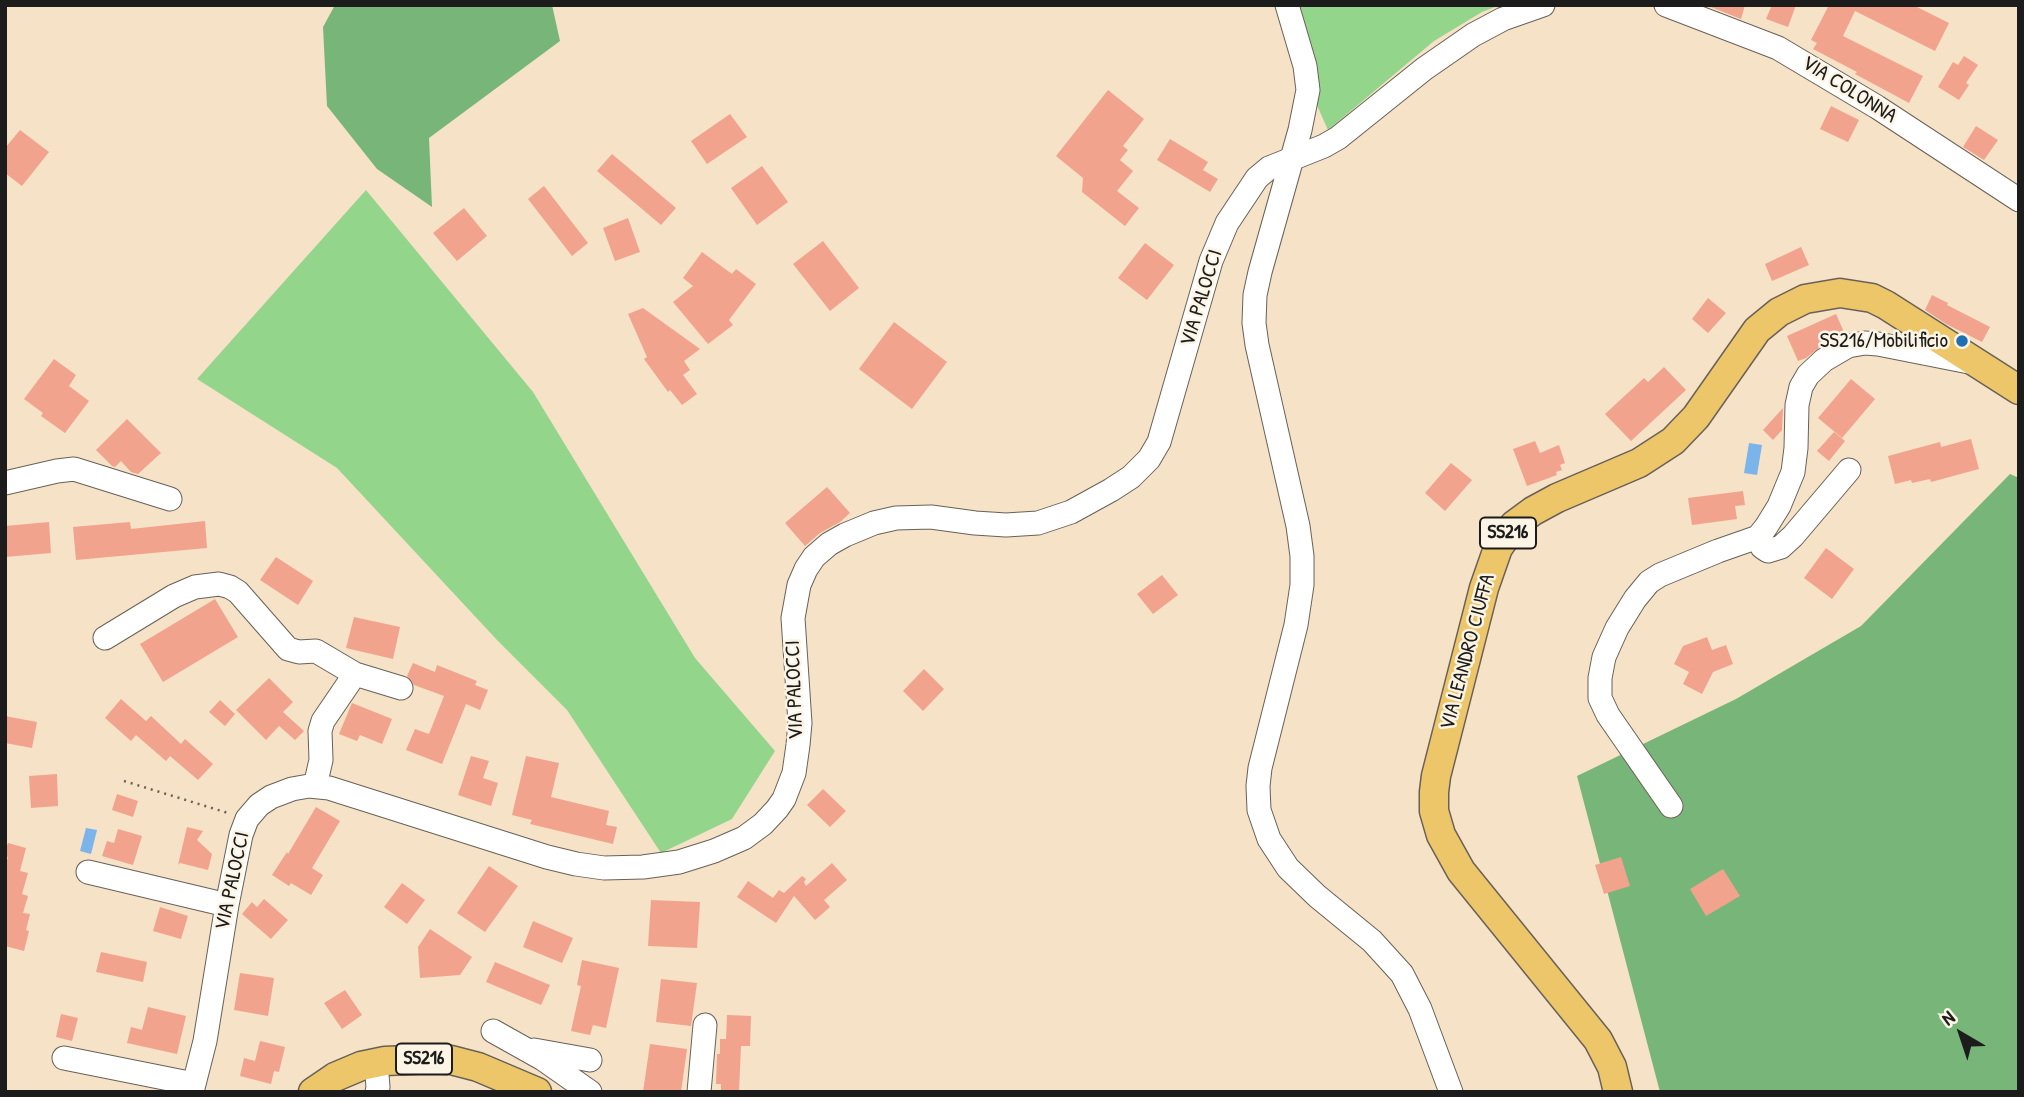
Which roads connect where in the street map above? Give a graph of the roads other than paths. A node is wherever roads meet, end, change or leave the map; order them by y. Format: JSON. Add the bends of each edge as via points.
{"nodes":[{"id":1,"x":1287,"y":5,"type":"edge"},
{"id":2,"x":1543,"y":5,"type":"edge"},
{"id":3,"x":1666,"y":5,"type":"edge"},
{"id":4,"x":1292,"y":158,"type":"junction"},
{"id":5,"x":2019,"y":200,"type":"edge"},
{"id":6,"x":1975,"y":363,"type":"junction"},
{"id":7,"x":2019,"y":390,"type":"edge"},
{"id":8,"x":1849,"y":470,"type":"dead end"},
{"id":9,"x":5,"y":483,"type":"edge"},
{"id":10,"x":170,"y":499,"type":"dead end"},
{"id":11,"x":1758,"y":537,"type":"junction"},
{"id":12,"x":105,"y":638,"type":"dead end"},
{"id":13,"x":355,"y":674,"type":"junction"},
{"id":14,"x":401,"y":688,"type":"dead end"},
{"id":15,"x":315,"y":786,"type":"junction"},
{"id":16,"x":1671,"y":806,"type":"dead end"},
{"id":17,"x":89,"y":872,"type":"dead end"},
{"id":18,"x":227,"y":905,"type":"junction"},
{"id":19,"x":705,"y":1025,"type":"dead end"},
{"id":20,"x":493,"y":1031,"type":"dead end"},
{"id":21,"x":523,"y":1048,"type":"junction"},
{"id":22,"x":64,"y":1058,"type":"dead end"},
{"id":23,"x":590,"y":1060,"type":"dead end"},
{"id":24,"x":381,"y":1082,"type":"edge"},
{"id":25,"x":193,"y":1088,"type":"edge"},
{"id":26,"x":1448,"y":1088,"type":"edge"},
{"id":27,"x":313,"y":1092,"type":"edge"},
{"id":28,"x":537,"y":1092,"type":"edge"},
{"id":29,"x":590,"y":1092,"type":"edge"},
{"id":30,"x":699,"y":1092,"type":"edge"},
{"id":31,"x":1618,"y":1092,"type":"edge"}],
"edges":[{"from":1,"to":4,"type":"street","via":[[1308,79]]},
{"from":2,"to":4,"type":"street","name":"VIA PALOCCI","via":[[1473,35],[1338,138]]},
{"from":3,"to":5,"type":"street","name":"VIA COLONNA","via":[[1778,48]]},
{"from":4,"to":15,"type":"street","name":"VIA PALOCCI","via":[[1260,175],[1227,223],[1208,268],[1159,442],[1136,473],[1049,520],[1006,525],[896,518],[845,535],[814,557],[799,585],[793,618],[800,723],[794,773],[777,809],[744,838],[679,862],[596,867],[547,857]]},
{"from":4,"to":26,"type":"street","via":[[1260,272],[1254,323],[1298,526],[1302,585],[1260,768],[1259,810],[1269,839],[1288,867],[1372,941],[1402,974],[1420,1009]]},
{"from":6,"to":7,"type":"main road","name":"VIA LEANDRO CIUFFA","number":"SS216"},
{"from":6,"to":11,"type":"street","via":[[1865,343],[1848,346],[1824,360],[1801,387],[1790,482]]},
{"from":6,"to":31,"type":"main road","name":"VIA LEANDRO CIUFFA","number":"SS216","via":[[1872,298],[1835,293],[1805,299],[1757,330],[1673,441],[1645,460],[1533,511],[1514,525],[1498,548],[1436,776],[1434,811],[1461,871],[1598,1040]]},
{"from":8,"to":11,"type":"street","via":[[1781,547],[1768,551]]},
{"from":9,"to":10,"type":"street","via":[[74,469]]},
{"from":11,"to":16,"type":"street","via":[[1655,578],[1625,614],[1604,657],[1599,684],[1604,709]]},
{"from":12,"to":13,"type":"street","via":[[174,596],[219,584],[238,592],[288,649],[317,651]]},
{"from":13,"to":14,"type":"street"},
{"from":13,"to":15,"type":"street","via":[[323,720]]},
{"from":15,"to":18,"type":"street","name":"VIA PALOCCI","via":[[271,797],[247,819]]},
{"from":17,"to":18,"type":"street"},
{"from":18,"to":25,"type":"street","name":"VIA PALOCCI"},
{"from":19,"to":30,"type":"street"},
{"from":20,"to":21,"type":"street"},
{"from":21,"to":23,"type":"street"},
{"from":21,"to":29,"type":"street"},
{"from":22,"to":25,"type":"street"},
{"from":24,"to":27,"type":"main road","number":"SS216","via":[[361,1066]]},
{"from":24,"to":28,"type":"main road","number":"SS216","via":[[415,1059],[451,1060]]}]}
